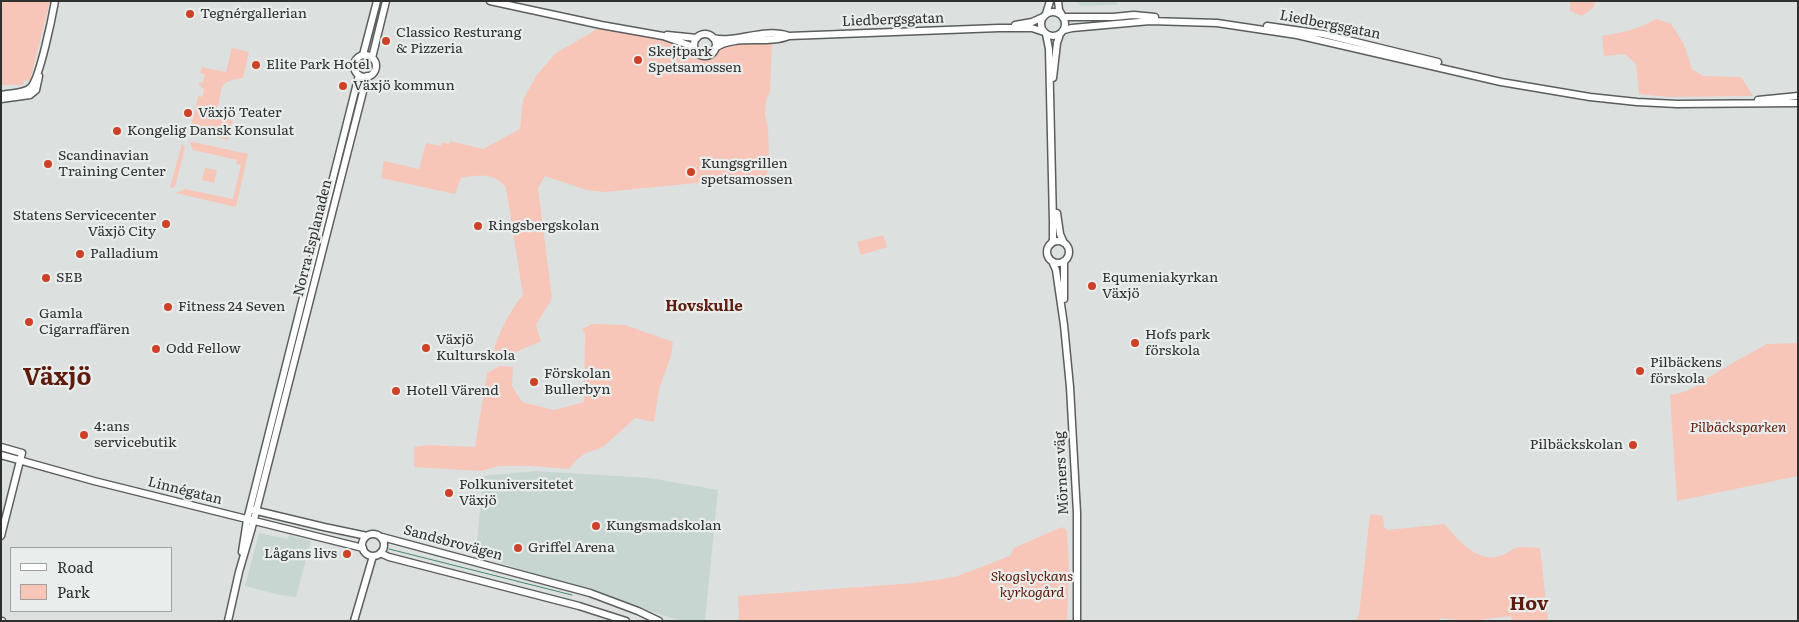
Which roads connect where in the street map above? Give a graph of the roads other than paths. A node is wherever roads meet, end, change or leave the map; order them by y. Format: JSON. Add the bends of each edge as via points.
{"nodes":[{"id":1,"x":56,"y":1,"type":"edge"},
{"id":2,"x":377,"y":1,"type":"edge"},
{"id":3,"x":386,"y":1,"type":"edge"},
{"id":4,"x":490,"y":1,"type":"edge"},
{"id":5,"x":1050,"y":1,"type":"edge"},
{"id":6,"x":1058,"y":1,"type":"edge"},
{"id":7,"x":1045,"y":15,"type":"junction"},
{"id":8,"x":1063,"y":16,"type":"junction"},
{"id":9,"x":999,"y":28,"type":"junction"},
{"id":10,"x":1062,"y":32,"type":"junction"},
{"id":11,"x":1045,"y":33,"type":"junction"},
{"id":12,"x":663,"y":36,"type":"junction"},
{"id":13,"x":788,"y":36,"type":"junction"},
{"id":14,"x":697,"y":38,"type":"junction"},
{"id":15,"x":713,"y":38,"type":"junction"},
{"id":16,"x":694,"y":48,"type":"junction"},
{"id":17,"x":715,"y":48,"type":"junction"},
{"id":18,"x":363,"y":56,"type":"junction"},
{"id":19,"x":372,"y":58,"type":"junction"},
{"id":20,"x":359,"y":75,"type":"junction"},
{"id":21,"x":367,"y":76,"type":"junction"},
{"id":22,"x":1528,"y":87,"type":"junction"},
{"id":23,"x":29,"y":92,"type":"junction"},
{"id":24,"x":1,"y":94,"type":"edge"},
{"id":25,"x":1798,"y":96,"type":"edge"},
{"id":26,"x":1,"y":99,"type":"edge"},
{"id":27,"x":1051,"y":103,"type":"junction"},
{"id":28,"x":1747,"y":103,"type":"junction"},
{"id":29,"x":1798,"y":103,"type":"edge"},
{"id":30,"x":1052,"y":176,"type":"junction"},
{"id":31,"x":1064,"y":243,"type":"junction"},
{"id":32,"x":1051,"y":244,"type":"junction"},
{"id":33,"x":1052,"y":261,"type":"junction"},
{"id":34,"x":1064,"y":261,"type":"junction"},
{"id":35,"x":1064,"y":325,"type":"junction"},
{"id":36,"x":1,"y":447,"type":"edge"},
{"id":37,"x":1,"y":455,"type":"edge"},
{"id":38,"x":21,"y":456,"type":"junction"},
{"id":39,"x":253,"y":510,"type":"junction"},
{"id":40,"x":250,"y":520,"type":"junction"},
{"id":41,"x":1,"y":536,"type":"edge"},
{"id":42,"x":367,"y":536,"type":"junction"},
{"id":43,"x":382,"y":538,"type":"junction"},
{"id":44,"x":362,"y":548,"type":"junction"},
{"id":45,"x":380,"y":553,"type":"junction"},
{"id":46,"x":372,"y":556,"type":"junction"},
{"id":47,"x":228,"y":621,"type":"edge"},
{"id":48,"x":354,"y":621,"type":"edge"},
{"id":49,"x":626,"y":621,"type":"edge"},
{"id":50,"x":659,"y":621,"type":"edge"},
{"id":51,"x":1077,"y":621,"type":"edge"}],
"edges":[{"from":1,"to":23,"type":"main road","via":[[38,72]]},
{"from":2,"to":18,"type":"main road","name":"Norra Esplanaden"},
{"from":3,"to":19,"type":"main road","name":"Norra Esplanaden"},
{"from":4,"to":12,"type":"main road"},
{"from":5,"to":7,"type":"main road"},
{"from":6,"to":8,"type":"main road"},
{"from":7,"to":8,"type":"main road","via":[[1054,12]]},
{"from":7,"to":9,"type":"main road","name":"Liedbergsgatan","via":[[1032,22]]},
{"from":7,"to":11,"type":"main road","via":[[1041,24]]},
{"from":8,"to":10,"type":"main road","via":[[1066,24]]},
{"from":8,"to":22,"type":"main road","name":"Liedbergsgatan","via":[[1134,15],[1293,29],[1447,64]]},
{"from":9,"to":11,"type":"main road","name":"Liedbergsgatan","via":[[1032,28]]},
{"from":9,"to":13,"type":"main road","name":"Liedbergsgatan"},
{"from":10,"to":11,"type":"main road","via":[[1053,36]]},
{"from":10,"to":22,"type":"main road","name":"Liedbergsgatan","via":[[1072,28],[1150,21],[1246,26]]},
{"from":10,"to":27,"type":"main road","via":[[1056,49]]},
{"from":11,"to":27,"type":"main road","via":[[1049,49]]},
{"from":12,"to":14,"type":"main road"},
{"from":12,"to":16,"type":"main road"},
{"from":13,"to":15,"type":"main road","name":"Liedbergsgatan","via":[[780,33]]},
{"from":13,"to":17,"type":"main road","name":"Liedbergsgatan","via":[[780,40],[722,44]]},
{"from":14,"to":15,"type":"main road","via":[[705,34]]},
{"from":14,"to":16,"type":"main road"},
{"from":15,"to":17,"type":"main road"},
{"from":16,"to":17,"type":"main road","via":[[705,56]]},
{"from":18,"to":19,"type":"main road"},
{"from":18,"to":20,"type":"main road","name":"Norra Esplanaden","via":[[355,63]]},
{"from":19,"to":21,"type":"main road","name":"Norra Esplanaden","via":[[375,68]]},
{"from":20,"to":21,"type":"main road"},
{"from":20,"to":39,"type":"main road","name":"Norra Esplanaden"},
{"from":21,"to":39,"type":"main road","name":"Norra Esplanaden"},
{"from":22,"to":28,"type":"main road","name":"Liedbergsgatan","via":[[1637,102]]},
{"from":23,"to":24,"type":"main road"},
{"from":23,"to":26,"type":"main road"},
{"from":25,"to":28,"type":"main road","name":"Liedbergsgatan"},
{"from":27,"to":30,"type":"main road"},
{"from":28,"to":29,"type":"main road","name":"Liedbergsgatan"},
{"from":30,"to":31,"type":"main road"},
{"from":30,"to":32,"type":"main road"},
{"from":31,"to":32,"type":"main road","via":[[1057,241]]},
{"from":31,"to":34,"type":"main road","via":[[1069,251]]},
{"from":32,"to":33,"type":"main road","via":[[1047,254]]},
{"from":33,"to":34,"type":"main road"},
{"from":33,"to":35,"type":"main road","name":"Mörners väg"},
{"from":34,"to":35,"type":"main road","name":"Mörners väg"},
{"from":35,"to":51,"type":"main road","name":"Mörners väg","via":[[1076,493]]},
{"from":36,"to":38,"type":"main road","name":"Linnégatan"},
{"from":37,"to":38,"type":"main road","name":"Linnégatan"},
{"from":38,"to":40,"type":"main road","name":"Linnégatan","via":[[94,481]]},
{"from":38,"to":41,"type":"main road"},
{"from":39,"to":40,"type":"main road","name":"Norra Esplanaden"},
{"from":39,"to":42,"type":"main road"},
{"from":40,"to":44,"type":"main road","name":"Linnégatan"},
{"from":40,"to":47,"type":"main road","name":"Norra Esplanaden"},
{"from":42,"to":43,"type":"main road","via":[[374,534]]},
{"from":42,"to":44,"type":"main road","via":[[362,541]]},
{"from":43,"to":45,"type":"main road","via":[[384,547]]},
{"from":43,"to":50,"type":"main road","name":"Sandsbrovägen","via":[[590,593]]},
{"from":44,"to":46,"type":"main road"},
{"from":45,"to":46,"type":"main road"},
{"from":45,"to":49,"type":"main road","name":"Sandsbrovägen"},
{"from":46,"to":48,"type":"main road"}]}
